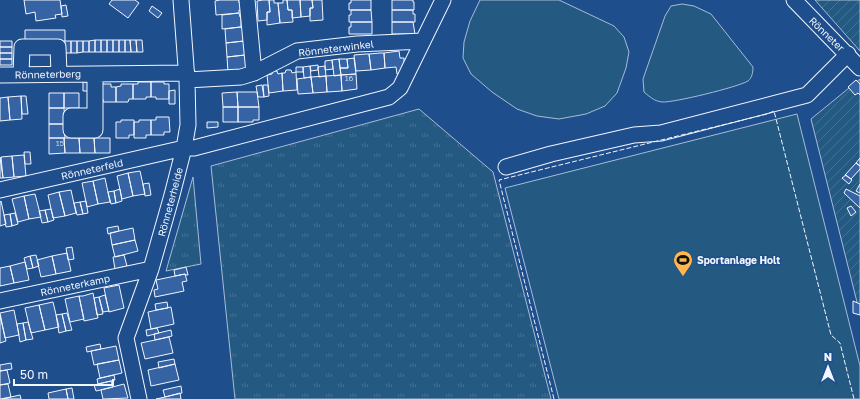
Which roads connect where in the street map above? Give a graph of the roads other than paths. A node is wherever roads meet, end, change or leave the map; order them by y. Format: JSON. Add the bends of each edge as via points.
{"nodes":[{"id":1,"x":180,"y":0,"type":"edge"},
{"id":2,"x":247,"y":0,"type":"edge"},
{"id":3,"x":443,"y":0,"type":"edge"},
{"id":4,"x":794,"y":0,"type":"edge"},
{"id":5,"x":423,"y":41,"type":"junction"},
{"id":6,"x":848,"y":54,"type":"junction"},
{"id":7,"x":860,"y":68,"type":"edge"},
{"id":8,"x":254,"y":73,"type":"junction"},
{"id":9,"x":59,"y":74,"type":"junction"},
{"id":10,"x":95,"y":74,"type":"junction"},
{"id":11,"x":0,"y":75,"type":"edge"},
{"id":12,"x":21,"y":75,"type":"junction"},
{"id":13,"x":187,"y":76,"type":"junction"},
{"id":14,"x":95,"y":116,"type":"dead end"},
{"id":15,"x":184,"y":148,"type":"junction"},
{"id":16,"x":506,"y":167,"type":"dead end"},
{"id":17,"x":0,"y":190,"type":"edge"},
{"id":18,"x":151,"y":269,"type":"junction"},
{"id":19,"x":0,"y":301,"type":"edge"},
{"id":20,"x":139,"y":399,"type":"edge"}],
"edges":[{"from":1,"to":13,"type":"street","name":"Rönneterheide"},
{"from":2,"to":8,"type":"street"},
{"from":3,"to":5,"type":"street","name":"Rönneterfeld"},
{"from":4,"to":6,"type":"street","name":"Rönneter"},
{"from":5,"to":8,"type":"street","name":"Rönneterwinkel","via":[[357,44],[297,51]]},
{"from":5,"to":15,"type":"street","name":"Rönneterfeld","via":[[400,88],[390,97],[200,147]]},
{"from":6,"to":7,"type":"street","name":"Rönneter"},
{"from":6,"to":16,"type":"street","via":[[807,95],[661,132],[634,135],[551,154]]},
{"from":8,"to":13,"type":"street","name":"Rönneterwinkel","via":[[241,77]]},
{"from":9,"to":10,"type":"street","name":"Rönneterberg"},
{"from":9,"to":12,"type":"street","name":"Rönneterberg"},
{"from":9,"to":12,"type":"street","via":[[58,47],[22,47]]},
{"from":10,"to":13,"type":"street","name":"Rönneterberg"},
{"from":10,"to":14,"type":"street","name":"Rönneterberg"},
{"from":11,"to":12,"type":"street","name":"Rönneterberg"},
{"from":13,"to":15,"type":"street","name":"Rönneterheide","via":[[188,125]]},
{"from":15,"to":17,"type":"street","name":"Rönneterfeld"},
{"from":15,"to":18,"type":"street","name":"Rönneterheide"},
{"from":18,"to":19,"type":"street","name":"Rönneterkamp"},
{"from":18,"to":20,"type":"street","name":"Rönneterheide","via":[[126,338]]}]}
